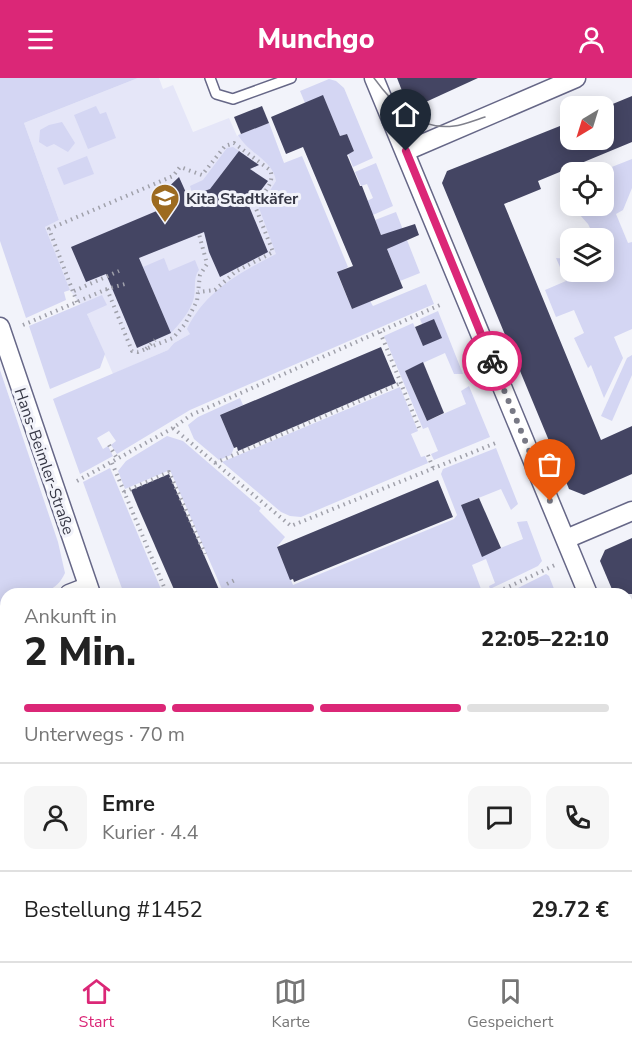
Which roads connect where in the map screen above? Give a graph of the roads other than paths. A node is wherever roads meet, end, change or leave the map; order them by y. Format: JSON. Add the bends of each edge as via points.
{"nodes":[{"id":1,"x":210,"y":78,"type":"edge"},
{"id":2,"x":291,"y":78,"type":"edge"},
{"id":3,"x":374,"y":78,"type":"edge"},
{"id":4,"x":576,"y":78,"type":"edge"},
{"id":5,"x":406,"y":151,"type":"junction"},
{"id":6,"x":0,"y":327,"type":"edge"},
{"id":7,"x":632,"y":511,"type":"edge"},
{"id":8,"x":566,"y":538,"type":"junction"},
{"id":9,"x":88,"y":588,"type":"edge"},
{"id":10,"x":586,"y":588,"type":"edge"}],
"edges":[{"from":1,"to":2,"type":"lane","via":[[216,94],[232,99]]},
{"from":3,"to":5,"type":"street"},
{"from":4,"to":5,"type":"street"},
{"from":5,"to":8,"type":"street"},
{"from":6,"to":9,"type":"street","name":"Hans-Beimler-Straße"},
{"from":7,"to":8,"type":"street"},
{"from":8,"to":10,"type":"street"}]}
